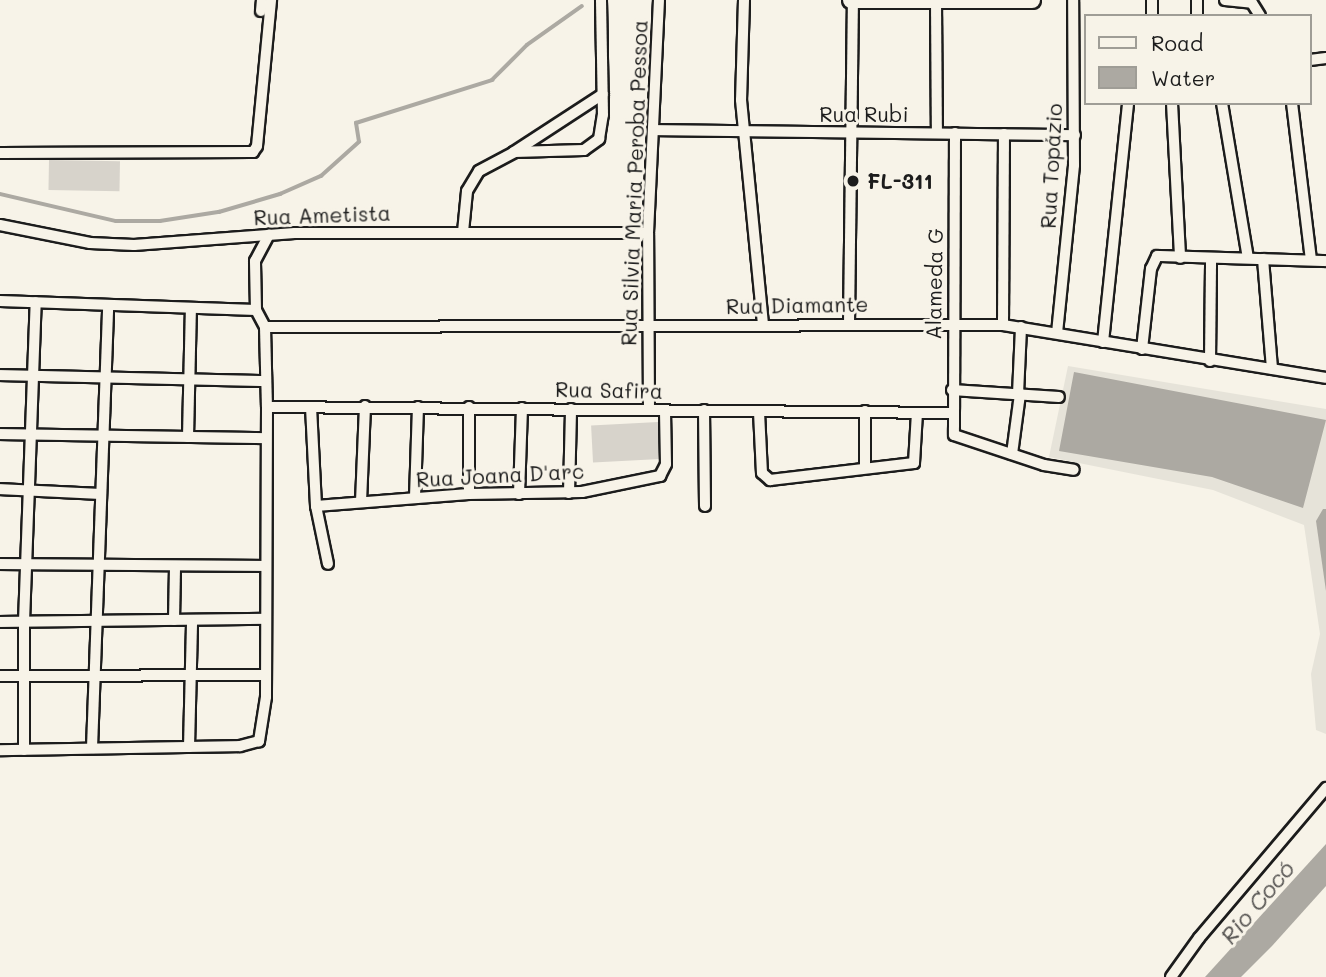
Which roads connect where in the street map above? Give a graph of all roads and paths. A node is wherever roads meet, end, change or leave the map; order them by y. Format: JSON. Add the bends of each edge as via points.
{"nodes":[{"id":1,"x":271,"y":0,"type":"edge"},
{"id":2,"x":601,"y":0,"type":"edge"},
{"id":3,"x":659,"y":0,"type":"edge"},
{"id":4,"x":744,"y":0,"type":"edge"},
{"id":5,"x":852,"y":0,"type":"edge"},
{"id":6,"x":1032,"y":0,"type":"edge"},
{"id":7,"x":1073,"y":0,"type":"edge"},
{"id":8,"x":1225,"y":0,"type":"edge"},
{"id":9,"x":936,"y":2,"type":"junction"},
{"id":10,"x":1260,"y":13,"type":"edge"},
{"id":11,"x":1080,"y":92,"type":"edge"},
{"id":12,"x":603,"y":94,"type":"junction"},
{"id":13,"x":1128,"y":105,"type":"edge"},
{"id":14,"x":1172,"y":105,"type":"edge"},
{"id":15,"x":1222,"y":105,"type":"edge"},
{"id":16,"x":1292,"y":105,"type":"edge"},
{"id":17,"x":653,"y":130,"type":"junction"},
{"id":18,"x":744,"y":131,"type":"junction"},
{"id":19,"x":937,"y":133,"type":"junction"},
{"id":20,"x":955,"y":133,"type":"junction"},
{"id":21,"x":851,"y":134,"type":"junction"},
{"id":22,"x":1004,"y":134,"type":"junction"},
{"id":23,"x":1075,"y":135,"type":"junction"},
{"id":24,"x":514,"y":152,"type":"junction"},
{"id":25,"x":0,"y":153,"type":"edge"},
{"id":26,"x":0,"y":225,"type":"edge"},
{"id":27,"x":463,"y":232,"type":"junction"},
{"id":28,"x":648,"y":233,"type":"junction"},
{"id":29,"x":269,"y":234,"type":"junction"},
{"id":30,"x":1180,"y":258,"type":"junction"},
{"id":31,"x":1248,"y":258,"type":"junction"},
{"id":32,"x":1263,"y":259,"type":"junction"},
{"id":33,"x":1212,"y":260,"type":"junction"},
{"id":34,"x":1311,"y":260,"type":"junction"},
{"id":35,"x":1326,"y":261,"type":"edge"},
{"id":36,"x":0,"y":301,"type":"edge"},
{"id":37,"x":36,"y":302,"type":"junction"},
{"id":38,"x":108,"y":306,"type":"junction"},
{"id":39,"x":191,"y":308,"type":"junction"},
{"id":40,"x":261,"y":318,"type":"junction"},
{"id":41,"x":763,"y":323,"type":"junction"},
{"id":42,"x":849,"y":323,"type":"junction"},
{"id":43,"x":952,"y":325,"type":"junction"},
{"id":44,"x":1003,"y":325,"type":"junction"},
{"id":45,"x":646,"y":327,"type":"junction"},
{"id":46,"x":1021,"y":327,"type":"junction"},
{"id":47,"x":1056,"y":333,"type":"junction"},
{"id":48,"x":1103,"y":342,"type":"junction"},
{"id":49,"x":1142,"y":349,"type":"junction"},
{"id":50,"x":1210,"y":361,"type":"junction"},
{"id":51,"x":1272,"y":369,"type":"junction"},
{"id":52,"x":0,"y":375,"type":"edge"},
{"id":53,"x":33,"y":376,"type":"junction"},
{"id":54,"x":106,"y":377,"type":"junction"},
{"id":55,"x":1326,"y":378,"type":"edge"},
{"id":56,"x":189,"y":379,"type":"junction"},
{"id":57,"x":266,"y":381,"type":"junction"},
{"id":58,"x":953,"y":390,"type":"junction"},
{"id":59,"x":1019,"y":394,"type":"junction"},
{"id":60,"x":1059,"y":397,"type":"dead end"},
{"id":61,"x":267,"y":407,"type":"junction"},
{"id":62,"x":311,"y":407,"type":"junction"},
{"id":63,"x":365,"y":407,"type":"junction"},
{"id":64,"x":418,"y":407,"type":"junction"},
{"id":65,"x":469,"y":407,"type":"junction"},
{"id":66,"x":522,"y":408,"type":"junction"},
{"id":67,"x":571,"y":409,"type":"junction"},
{"id":68,"x":649,"y":410,"type":"junction"},
{"id":69,"x":665,"y":410,"type":"junction"},
{"id":70,"x":704,"y":410,"type":"junction"},
{"id":71,"x":865,"y":411,"type":"junction"},
{"id":72,"x":759,"y":412,"type":"junction"},
{"id":73,"x":917,"y":413,"type":"junction"},
{"id":74,"x":952,"y":413,"type":"junction"},
{"id":75,"x":0,"y":434,"type":"edge"},
{"id":76,"x":31,"y":434,"type":"junction"},
{"id":77,"x":103,"y":436,"type":"junction"},
{"id":78,"x":188,"y":437,"type":"junction"},
{"id":79,"x":266,"y":438,"type":"junction"},
{"id":80,"x":1012,"y":454,"type":"junction"},
{"id":81,"x":865,"y":466,"type":"junction"},
{"id":82,"x":1074,"y":470,"type":"dead end"},
{"id":83,"x":0,"y":489,"type":"edge"},
{"id":84,"x":29,"y":490,"type":"junction"},
{"id":85,"x":569,"y":493,"type":"junction"},
{"id":86,"x":101,"y":494,"type":"junction"},
{"id":87,"x":469,"y":494,"type":"junction"},
{"id":88,"x":519,"y":494,"type":"junction"},
{"id":89,"x":415,"y":497,"type":"junction"},
{"id":90,"x":361,"y":502,"type":"junction"},
{"id":91,"x":316,"y":506,"type":"junction"},
{"id":92,"x":705,"y":506,"type":"dead end"},
{"id":93,"x":0,"y":564,"type":"edge"},
{"id":94,"x":328,"y":564,"type":"dead end"},
{"id":95,"x":26,"y":565,"type":"junction"},
{"id":96,"x":265,"y":566,"type":"junction"},
{"id":97,"x":99,"y":567,"type":"junction"},
{"id":98,"x":175,"y":567,"type":"junction"},
{"id":99,"x":264,"y":619,"type":"junction"},
{"id":100,"x":174,"y":620,"type":"junction"},
{"id":101,"x":192,"y":620,"type":"junction"},
{"id":102,"x":97,"y":621,"type":"junction"},
{"id":103,"x":0,"y":622,"type":"edge"},
{"id":104,"x":24,"y":622,"type":"junction"},
{"id":105,"x":266,"y":675,"type":"junction"},
{"id":106,"x":0,"y":676,"type":"edge"},
{"id":107,"x":25,"y":676,"type":"junction"},
{"id":108,"x":95,"y":676,"type":"junction"},
{"id":109,"x":191,"y":676,"type":"junction"},
{"id":110,"x":189,"y":747,"type":"junction"},
{"id":111,"x":92,"y":748,"type":"junction"},
{"id":112,"x":0,"y":750,"type":"edge"},
{"id":113,"x":24,"y":750,"type":"junction"},
{"id":114,"x":1326,"y":788,"type":"edge"},
{"id":115,"x":1171,"y":977,"type":"edge"}],
"edges":[{"from":1,"to":25,"type":"street","via":[[253,152]]},
{"from":2,"to":12,"type":"street"},
{"from":3,"to":17,"type":"street","name":"Rua Silvia Maria Peroba Pessoa"},
{"from":4,"to":18,"type":"street"},
{"from":5,"to":9,"type":"street"},
{"from":5,"to":21,"type":"street"},
{"from":6,"to":9,"type":"street"},
{"from":7,"to":11,"type":"street","name":"Rua Topázio"},
{"from":8,"to":10,"type":"street","via":[[1252,3]]},
{"from":9,"to":19,"type":"street"},
{"from":11,"to":23,"type":"street","name":"Rua Topázio"},
{"from":12,"to":24,"type":"street"},
{"from":12,"to":24,"type":"street","via":[[601,132],[590,148]]},
{"from":13,"to":48,"type":"street"},
{"from":14,"to":30,"type":"street"},
{"from":15,"to":31,"type":"street"},
{"from":16,"to":34,"type":"street"},
{"from":17,"to":18,"type":"street","name":"Rua Rubi"},
{"from":17,"to":28,"type":"street","name":"Rua Silvia Maria Peroba Pessoa"},
{"from":18,"to":21,"type":"street","name":"Rua Rubi"},
{"from":18,"to":41,"type":"street"},
{"from":19,"to":20,"type":"street","name":"Rua Rubi"},
{"from":19,"to":21,"type":"street","name":"Rua Rubi"},
{"from":20,"to":22,"type":"street","name":"Rua Rubi"},
{"from":20,"to":43,"type":"street","name":"Alameda G"},
{"from":21,"to":42,"type":"street"},
{"from":22,"to":23,"type":"street","name":"Rua Rubi"},
{"from":22,"to":44,"type":"street"},
{"from":23,"to":47,"type":"street","name":"Rua Topázio"},
{"from":24,"to":27,"type":"street","via":[[480,170],[470,183]]},
{"from":26,"to":29,"type":"street","name":"Rua Ametista","via":[[90,243],[134,245]]},
{"from":27,"to":28,"type":"street","name":"Rua Ametista"},
{"from":27,"to":29,"type":"street","name":"Rua Ametista"},
{"from":28,"to":45,"type":"street","name":"Rua Silvia Maria Peroba Pessoa"},
{"from":29,"to":40,"type":"street","via":[[255,261]]},
{"from":30,"to":33,"type":"street"},
{"from":30,"to":49,"type":"street","via":[[1157,256],[1152,264]]},
{"from":31,"to":32,"type":"street"},
{"from":31,"to":33,"type":"street"},
{"from":32,"to":34,"type":"street"},
{"from":32,"to":51,"type":"street"},
{"from":33,"to":50,"type":"street"},
{"from":34,"to":35,"type":"street"},
{"from":36,"to":37,"type":"street","name":"Rua Diamante"},
{"from":37,"to":38,"type":"street","name":"Rua Diamante"},
{"from":37,"to":53,"type":"street"},
{"from":38,"to":39,"type":"street","name":"Rua Diamante"},
{"from":38,"to":54,"type":"street"},
{"from":39,"to":40,"type":"street","name":"Rua Diamante"},
{"from":39,"to":56,"type":"street"},
{"from":40,"to":45,"type":"street","name":"Rua Diamante"},
{"from":40,"to":57,"type":"street"},
{"from":41,"to":42,"type":"street","name":"Rua Diamante"},
{"from":41,"to":45,"type":"street","name":"Rua Diamante"},
{"from":42,"to":43,"type":"street","name":"Rua Diamante"},
{"from":43,"to":44,"type":"street","name":"Rua Diamante"},
{"from":43,"to":58,"type":"street","name":"Alameda G"},
{"from":44,"to":46,"type":"street","name":"Rua Diamante"},
{"from":45,"to":68,"type":"street","name":"Rua Silvia Maria Peroba Pessoa"},
{"from":46,"to":47,"type":"street","name":"Rua Diamante"},
{"from":46,"to":59,"type":"street"},
{"from":47,"to":48,"type":"street","name":"Rua Diamante"},
{"from":48,"to":49,"type":"street","name":"Rua Diamante"},
{"from":49,"to":50,"type":"street","name":"Rua Diamante"},
{"from":50,"to":51,"type":"street","name":"Rua Diamante"},
{"from":51,"to":55,"type":"street","name":"Rua Diamante"},
{"from":52,"to":53,"type":"street"},
{"from":53,"to":54,"type":"street"},
{"from":53,"to":76,"type":"street"},
{"from":54,"to":56,"type":"street"},
{"from":54,"to":77,"type":"street"},
{"from":56,"to":57,"type":"street"},
{"from":56,"to":78,"type":"street"},
{"from":57,"to":61,"type":"street"},
{"from":58,"to":59,"type":"street"},
{"from":58,"to":74,"type":"street","name":"Alameda G"},
{"from":59,"to":60,"type":"street"},
{"from":59,"to":80,"type":"street"},
{"from":61,"to":62,"type":"street","name":"Rua Safira"},
{"from":61,"to":79,"type":"street"},
{"from":62,"to":63,"type":"street","name":"Rua Safira"},
{"from":62,"to":91,"type":"street"},
{"from":63,"to":64,"type":"street","name":"Rua Safira"},
{"from":63,"to":90,"type":"street"},
{"from":64,"to":65,"type":"street","name":"Rua Safira"},
{"from":64,"to":89,"type":"street"},
{"from":65,"to":66,"type":"street","name":"Rua Safira"},
{"from":65,"to":87,"type":"street"},
{"from":66,"to":67,"type":"street","name":"Rua Safira"},
{"from":66,"to":88,"type":"street"},
{"from":67,"to":68,"type":"street","name":"Rua Safira"},
{"from":67,"to":85,"type":"street"},
{"from":68,"to":69,"type":"street","name":"Rua Safira"},
{"from":69,"to":70,"type":"street","name":"Rua Safira"},
{"from":69,"to":85,"type":"street","name":"Rua Joana D'arc","via":[[666,464],[660,475]]},
{"from":70,"to":72,"type":"street","name":"Rua Safira"},
{"from":70,"to":92,"type":"street"},
{"from":71,"to":72,"type":"street","name":"Rua Safira"},
{"from":71,"to":73,"type":"street","name":"Rua Safira"},
{"from":71,"to":81,"type":"street"},
{"from":72,"to":81,"type":"street","via":[[762,473],[770,480]]},
{"from":73,"to":74,"type":"street","name":"Rua Safira"},
{"from":73,"to":81,"type":"street","via":[[914,463]]},
{"from":74,"to":80,"type":"street","name":"Alameda G","via":[[954,435]]},
{"from":75,"to":76,"type":"street"},
{"from":76,"to":77,"type":"street"},
{"from":76,"to":84,"type":"street"},
{"from":77,"to":78,"type":"street"},
{"from":77,"to":86,"type":"street"},
{"from":78,"to":79,"type":"street"},
{"from":79,"to":96,"type":"street"},
{"from":80,"to":82,"type":"street"},
{"from":83,"to":84,"type":"street"},
{"from":84,"to":86,"type":"street"},
{"from":84,"to":95,"type":"street"},
{"from":85,"to":88,"type":"street","name":"Rua Joana D'arc"},
{"from":86,"to":97,"type":"street"},
{"from":87,"to":88,"type":"street","name":"Rua Joana D'arc"},
{"from":87,"to":89,"type":"street","name":"Rua Joana D'arc"},
{"from":89,"to":90,"type":"street","name":"Rua Joana D'arc"},
{"from":90,"to":91,"type":"street","name":"Rua Joana D'arc"},
{"from":91,"to":94,"type":"street"},
{"from":93,"to":95,"type":"street"},
{"from":95,"to":97,"type":"street"},
{"from":95,"to":104,"type":"street"},
{"from":96,"to":98,"type":"street"},
{"from":96,"to":99,"type":"street"},
{"from":97,"to":98,"type":"street"},
{"from":97,"to":102,"type":"street"},
{"from":98,"to":100,"type":"street"},
{"from":99,"to":101,"type":"street"},
{"from":99,"to":105,"type":"street"},
{"from":100,"to":101,"type":"street"},
{"from":100,"to":102,"type":"street"},
{"from":101,"to":109,"type":"street"},
{"from":102,"to":104,"type":"street"},
{"from":102,"to":108,"type":"street"},
{"from":103,"to":104,"type":"street"},
{"from":104,"to":107,"type":"street"},
{"from":105,"to":109,"type":"street"},
{"from":105,"to":110,"type":"street","via":[[259,741]]},
{"from":106,"to":107,"type":"street"},
{"from":107,"to":108,"type":"street"},
{"from":107,"to":113,"type":"street"},
{"from":108,"to":109,"type":"street"},
{"from":108,"to":111,"type":"street"},
{"from":109,"to":110,"type":"street"},
{"from":110,"to":111,"type":"street"},
{"from":111,"to":113,"type":"street"},
{"from":112,"to":113,"type":"street"},
{"from":114,"to":115,"type":"street"}]}
